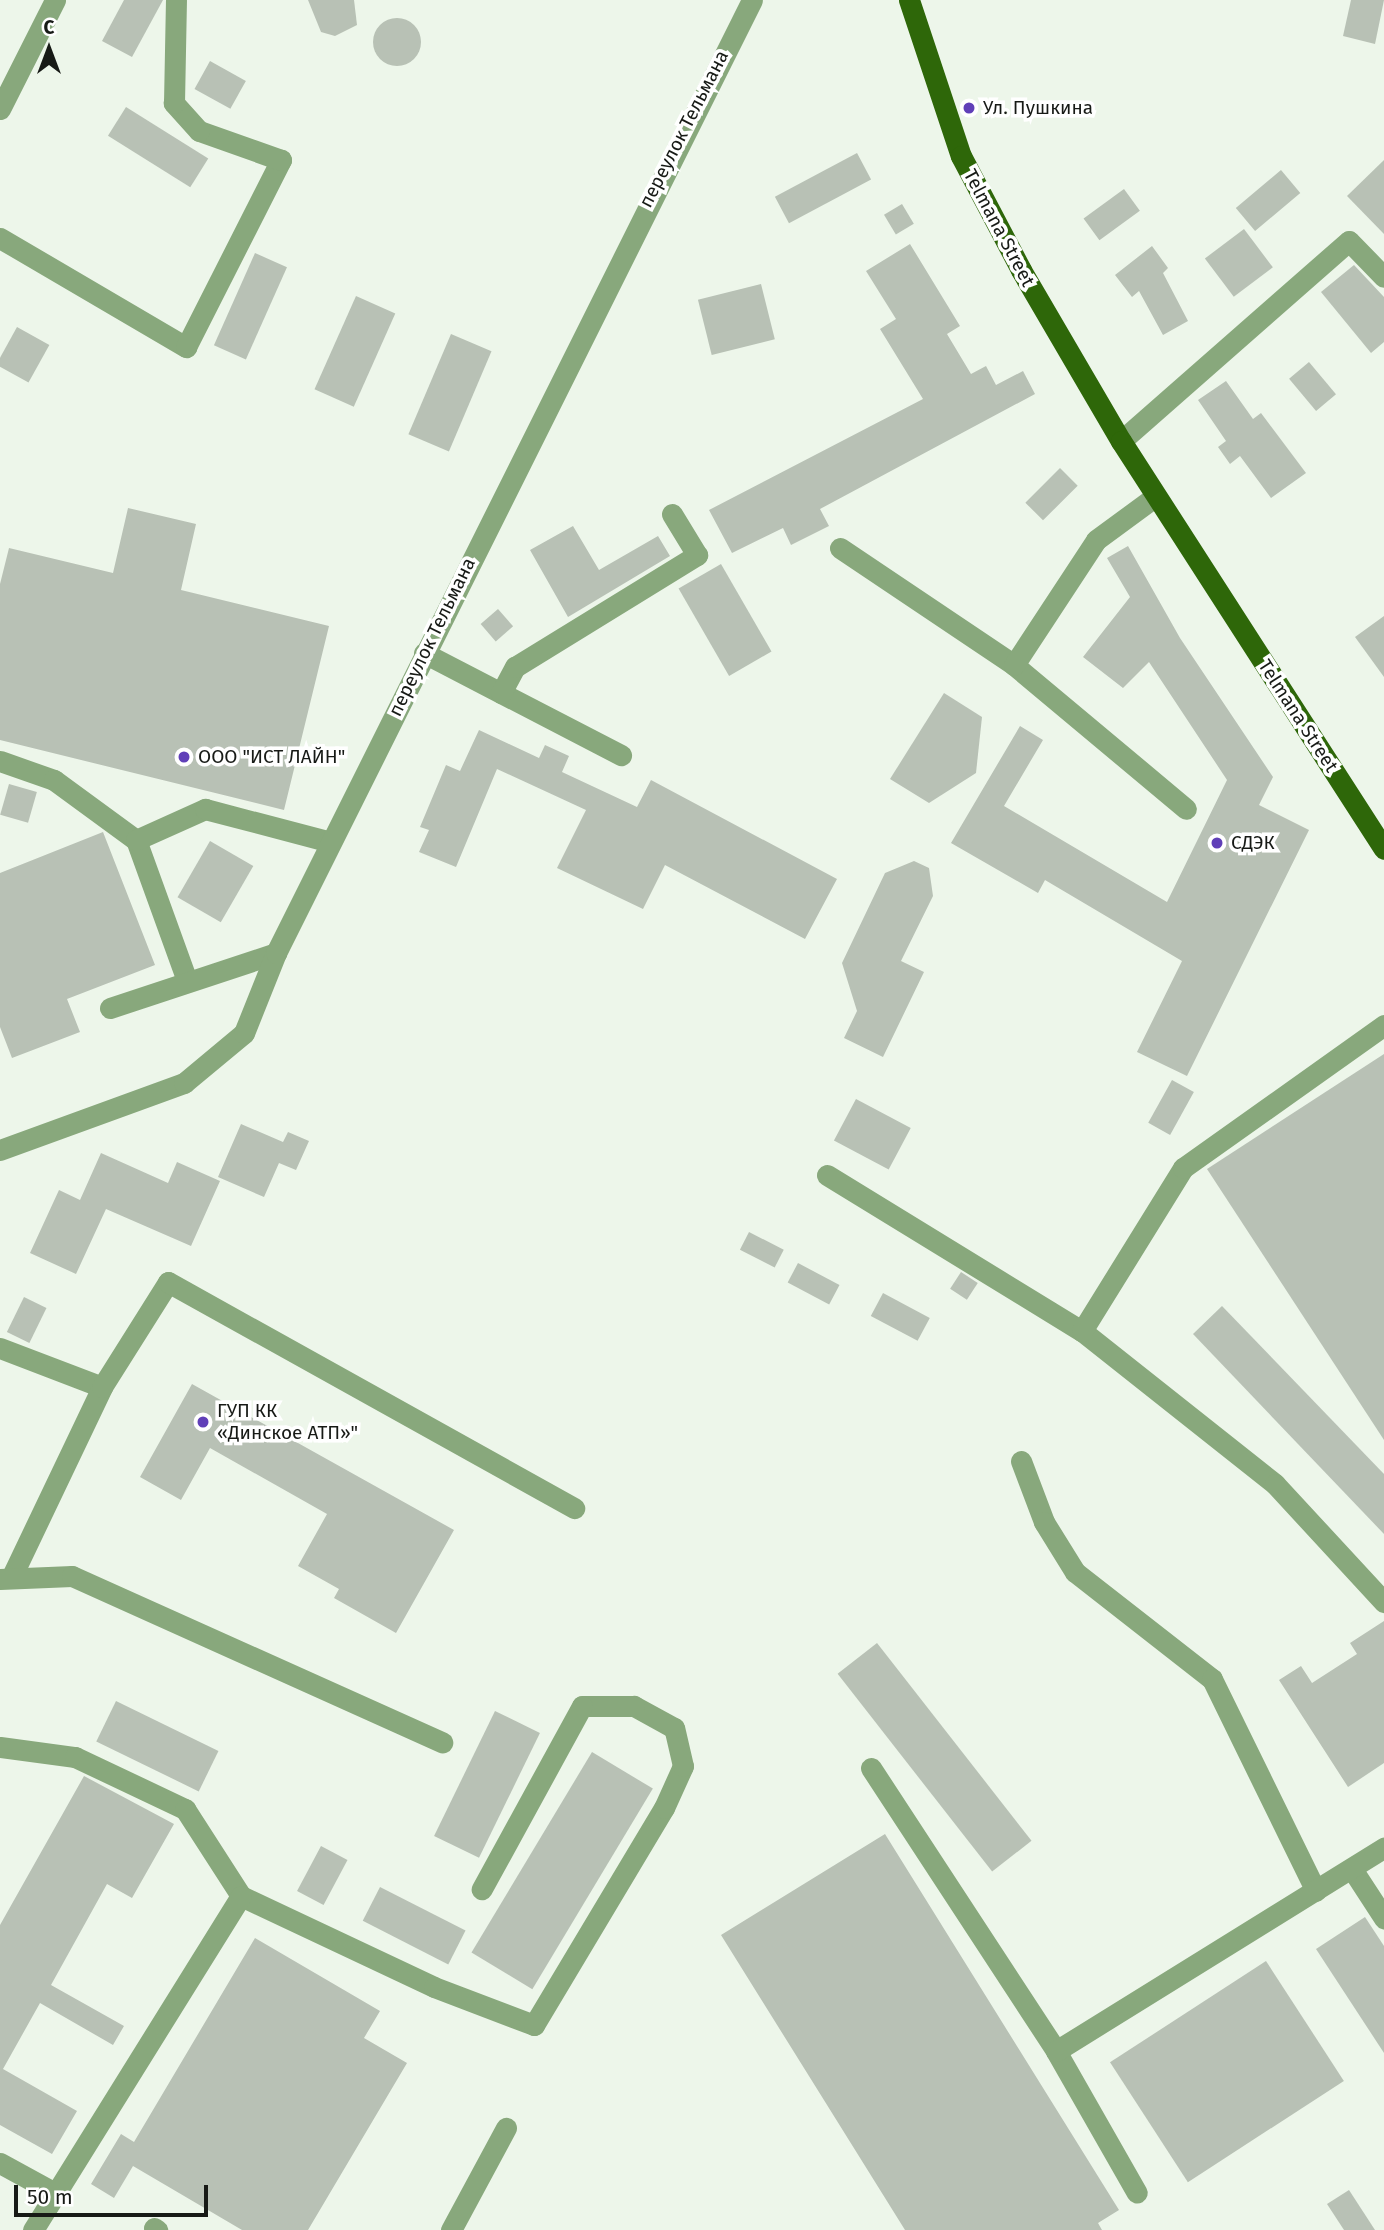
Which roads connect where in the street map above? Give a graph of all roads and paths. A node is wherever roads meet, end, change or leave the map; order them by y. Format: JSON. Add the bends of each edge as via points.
{"nodes":[{"id":1,"x":176,"y":0,"type":"edge"},
{"id":2,"x":752,"y":0,"type":"edge"},
{"id":3,"x":909,"y":0,"type":"edge"},
{"id":4,"x":54,"y":2,"type":"edge"},
{"id":5,"x":0,"y":109,"type":"edge"},
{"id":6,"x":0,"y":238,"type":"edge"},
{"id":7,"x":1384,"y":277,"type":"edge"},
{"id":8,"x":1121,"y":441,"type":"junction"},
{"id":9,"x":1156,"y":496,"type":"junction"},
{"id":10,"x":672,"y":514,"type":"dead end"},
{"id":11,"x":839,"y":548,"type":"dead end"},
{"id":12,"x":424,"y":653,"type":"junction"},
{"id":13,"x":1014,"y":665,"type":"junction"},
{"id":14,"x":501,"y":693,"type":"junction"},
{"id":15,"x":621,"y":755,"type":"dead end"},
{"id":16,"x":0,"y":761,"type":"edge"},
{"id":17,"x":1186,"y":809,"type":"dead end"},
{"id":18,"x":136,"y":840,"type":"junction"},
{"id":19,"x":331,"y":842,"type":"junction"},
{"id":20,"x":1384,"y":849,"type":"edge"},
{"id":21,"x":276,"y":953,"type":"junction"},
{"id":22,"x":186,"y":978,"type":"junction"},
{"id":23,"x":110,"y":1008,"type":"dead end"},
{"id":24,"x":1384,"y":1025,"type":"edge"},
{"id":25,"x":0,"y":1150,"type":"edge"},
{"id":26,"x":827,"y":1175,"type":"dead end"},
{"id":27,"x":1082,"y":1331,"type":"junction"},
{"id":28,"x":0,"y":1348,"type":"edge"},
{"id":29,"x":102,"y":1387,"type":"junction"},
{"id":30,"x":1021,"y":1461,"type":"dead end"},
{"id":31,"x":574,"y":1508,"type":"dead end"},
{"id":32,"x":5,"y":1579,"type":"edge"},
{"id":33,"x":1384,"y":1602,"type":"edge"},
{"id":34,"x":442,"y":1742,"type":"dead end"},
{"id":35,"x":0,"y":1748,"type":"edge"},
{"id":36,"x":871,"y":1768,"type":"dead end"},
{"id":37,"x":1384,"y":1848,"type":"edge"},
{"id":38,"x":1352,"y":1869,"type":"junction"},
{"id":39,"x":482,"y":1889,"type":"dead end"},
{"id":40,"x":1316,"y":1891,"type":"junction"},
{"id":41,"x":241,"y":1896,"type":"junction"},
{"id":42,"x":1384,"y":1918,"type":"edge"},
{"id":43,"x":1056,"y":2051,"type":"junction"},
{"id":44,"x":506,"y":2128,"type":"dead end"},
{"id":45,"x":0,"y":2163,"type":"edge"},
{"id":46,"x":55,"y":2193,"type":"junction"},
{"id":47,"x":1137,"y":2193,"type":"dead end"},
{"id":48,"x":33,"y":2230,"type":"edge"},
{"id":49,"x":451,"y":2230,"type":"edge"}],
"edges":[{"from":1,"to":6,"type":"street","via":[[174,103],[199,131],[281,160],[186,347]]},
{"from":2,"to":12,"type":"street","name":"переулок Тельмана"},
{"from":3,"to":8,"type":"main road","name":"Telmana Street","via":[[961,156]]},
{"from":4,"to":5,"type":"street"},
{"from":7,"to":8,"type":"street","via":[[1349,241]]},
{"from":8,"to":9,"type":"main road","name":"Telmana Street"},
{"from":9,"to":13,"type":"street","via":[[1096,540]]},
{"from":9,"to":20,"type":"main road","name":"Telmana Street"},
{"from":10,"to":14,"type":"street","via":[[697,555],[515,667]]},
{"from":11,"to":13,"type":"street"},
{"from":12,"to":14,"type":"street"},
{"from":12,"to":19,"type":"street","name":"переулок Тельмана"},
{"from":13,"to":17,"type":"street"},
{"from":14,"to":15,"type":"street"},
{"from":16,"to":18,"type":"street","via":[[54,780]]},
{"from":18,"to":19,"type":"street","via":[[205,809]]},
{"from":18,"to":22,"type":"street"},
{"from":19,"to":21,"type":"street","name":"переулок Тельмана"},
{"from":21,"to":22,"type":"street"},
{"from":21,"to":25,"type":"street","name":"переулок Тельмана","via":[[244,1033],[184,1083]]},
{"from":22,"to":23,"type":"street"},
{"from":24,"to":27,"type":"street","via":[[1183,1168]]},
{"from":26,"to":27,"type":"street"},
{"from":27,"to":33,"type":"street","via":[[1275,1484]]},
{"from":28,"to":29,"type":"street"},
{"from":29,"to":31,"type":"street","via":[[168,1282]]},
{"from":29,"to":32,"type":"street"},
{"from":30,"to":40,"type":"street","via":[[1044,1522],[1075,1572],[1212,1679]]},
{"from":32,"to":34,"type":"street","via":[[72,1576]]},
{"from":35,"to":41,"type":"street","via":[[75,1757],[185,1809]]},
{"from":36,"to":43,"type":"street"},
{"from":37,"to":38,"type":"street"},
{"from":38,"to":40,"type":"street"},
{"from":38,"to":42,"type":"street"},
{"from":39,"to":41,"type":"street","via":[[582,1706],[634,1706],[674,1728],[684,1766],[664,1808],[534,2025],[434,1987]]},
{"from":40,"to":43,"type":"street"},
{"from":41,"to":46,"type":"street"},
{"from":43,"to":47,"type":"street"},
{"from":44,"to":49,"type":"street"},
{"from":45,"to":46,"type":"street"},
{"from":46,"to":48,"type":"street"}]}
